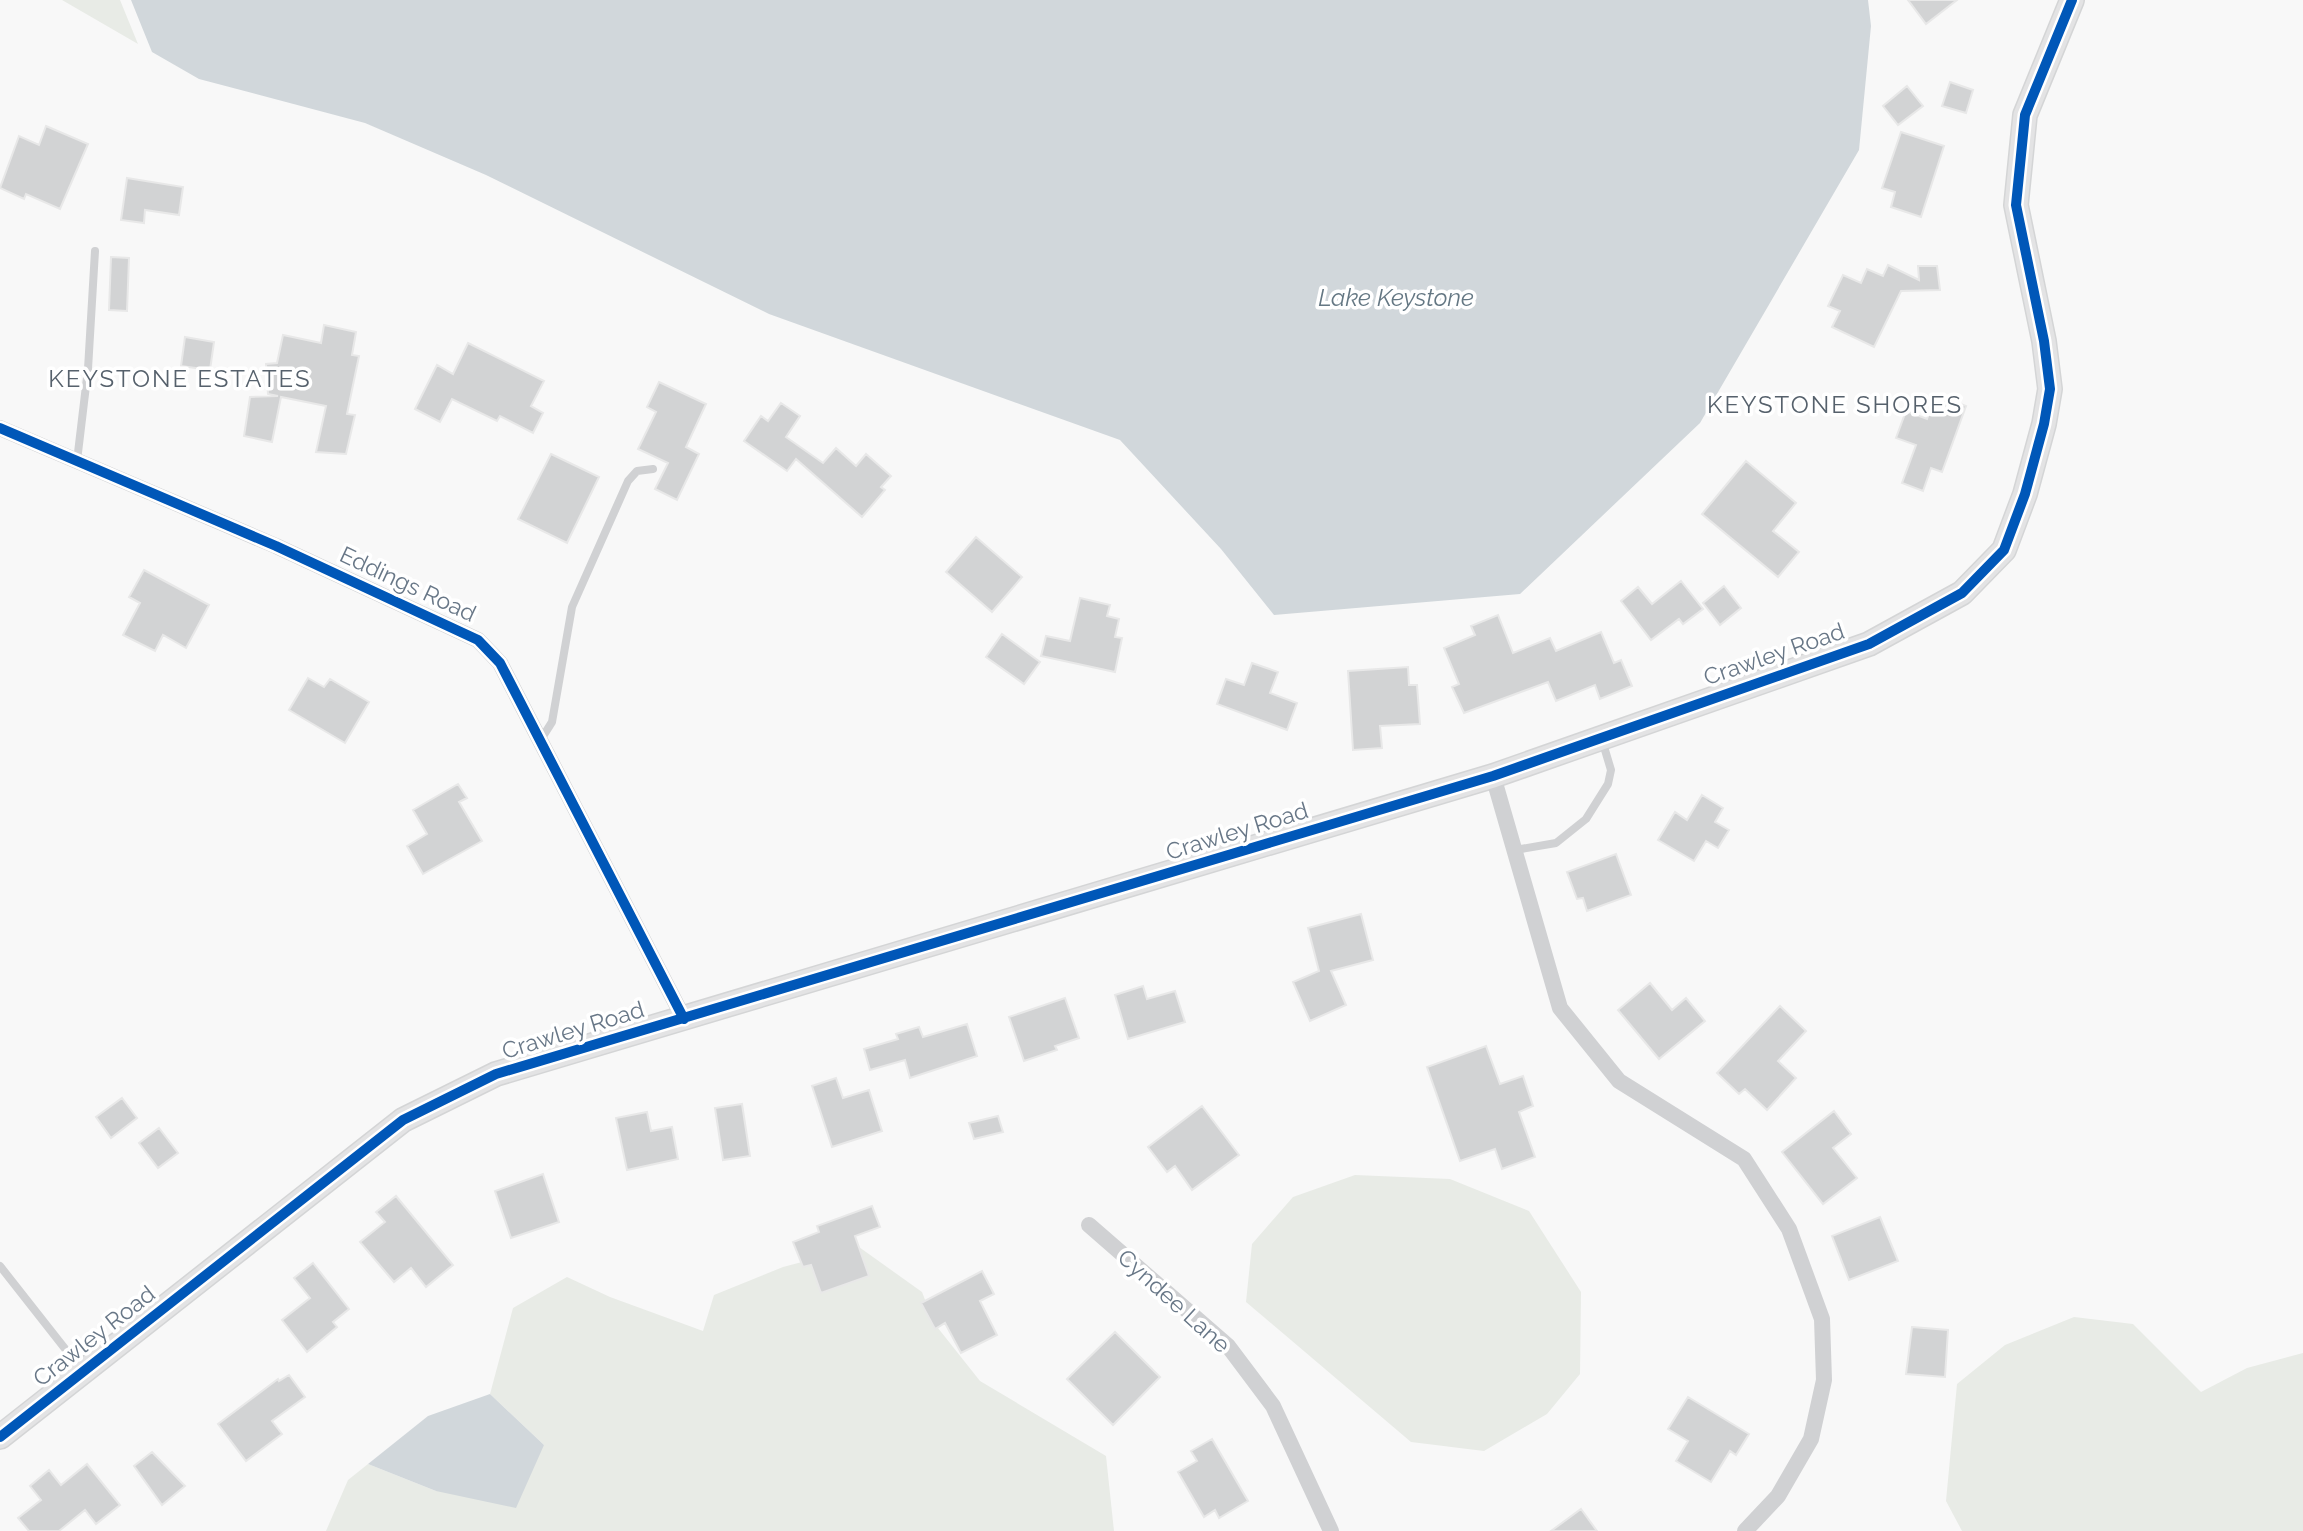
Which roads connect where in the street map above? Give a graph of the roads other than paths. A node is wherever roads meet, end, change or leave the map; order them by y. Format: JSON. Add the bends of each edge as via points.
{"nodes":[{"id":1,"x":2073,"y":0,"type":"edge"},
{"id":2,"x":95,"y":251,"type":"dead end"},
{"id":3,"x":0,"y":428,"type":"edge"},
{"id":4,"x":77,"y":461,"type":"junction"},
{"id":5,"x":653,"y":469,"type":"dead end"},
{"id":6,"x":1601,"y":738,"type":"junction"},
{"id":7,"x":540,"y":741,"type":"junction"},
{"id":8,"x":1493,"y":776,"type":"junction"},
{"id":9,"x":1515,"y":850,"type":"junction"},
{"id":10,"x":684,"y":1019,"type":"junction"},
{"id":11,"x":1089,"y":1225,"type":"dead end"},
{"id":12,"x":0,"y":1266,"type":"edge"},
{"id":13,"x":83,"y":1372,"type":"junction"},
{"id":14,"x":0,"y":1437,"type":"edge"},
{"id":15,"x":1331,"y":1531,"type":"edge"},
{"id":16,"x":1745,"y":1531,"type":"edge"}],
"edges":[{"from":1,"to":6,"type":"street","name":"Crawley Road","via":[[2025,115],[2016,205],[2050,389],[2025,494],[2004,550],[1962,593],[1869,643]]},
{"from":2,"to":4,"type":"lane"},
{"from":3,"to":4,"type":"street","name":"Eddings Road"},
{"from":4,"to":7,"type":"street","name":"Eddings Road","via":[[478,640],[500,663]]},
{"from":5,"to":7,"type":"lane","via":[[637,471],[628,481],[572,607],[552,722]]},
{"from":6,"to":8,"type":"street","name":"Crawley Road"},
{"from":6,"to":9,"type":"lane","via":[[1611,770],[1608,784],[1586,820],[1556,844]]},
{"from":7,"to":10,"type":"street","name":"Eddings Road"},
{"from":8,"to":9,"type":"street"},
{"from":8,"to":10,"type":"street","name":"Crawley Road"},
{"from":9,"to":16,"type":"street","via":[[1560,1008],[1619,1081],[1744,1159],[1789,1228],[1822,1320],[1824,1380],[1811,1438],[1777,1496]]},
{"from":10,"to":13,"type":"street","name":"Crawley Road","via":[[496,1074],[403,1121]]},
{"from":11,"to":15,"type":"street","name":"Cyndee Lane","via":[[1228,1346],[1273,1406]]},
{"from":12,"to":13,"type":"lane"},
{"from":13,"to":14,"type":"street","name":"Crawley Road"}]}
